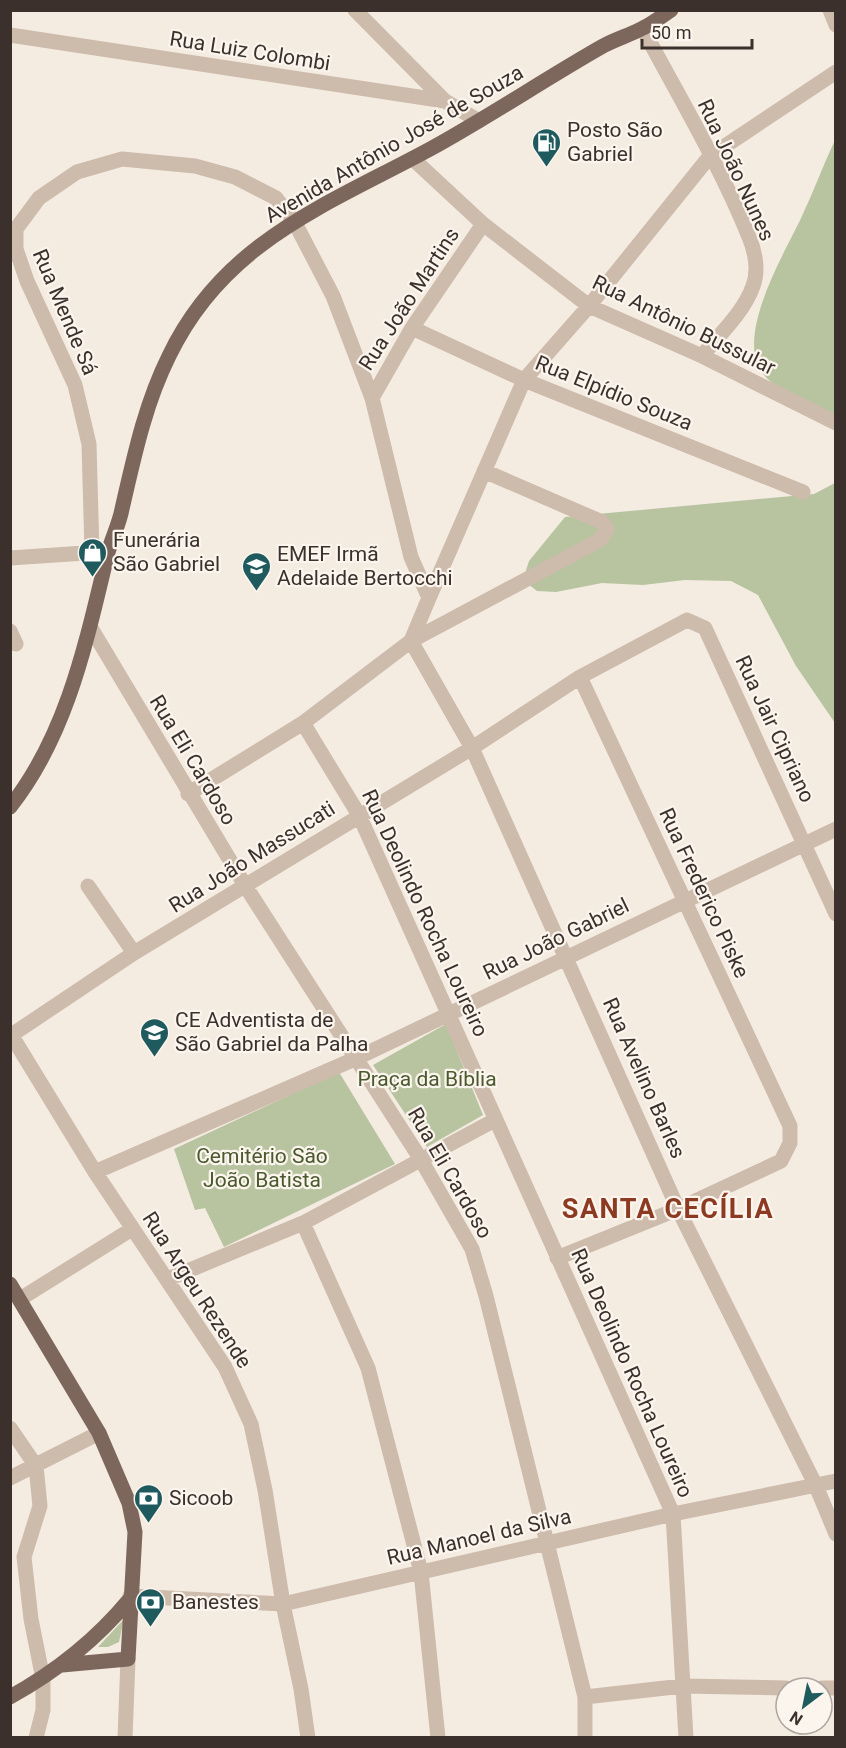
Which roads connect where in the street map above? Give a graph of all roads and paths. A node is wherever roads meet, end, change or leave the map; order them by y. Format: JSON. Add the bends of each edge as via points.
{"nodes":[{"id":1,"x":355,"y":10,"type":"edge"},
{"id":2,"x":671,"y":10,"type":"edge"},
{"id":3,"x":830,"y":10,"type":"edge"},
{"id":4,"x":836,"y":25,"type":"edge"},
{"id":5,"x":643,"y":29,"type":"junction"},
{"id":6,"x":10,"y":36,"type":"edge"},
{"id":7,"x":836,"y":72,"type":"edge"},
{"id":8,"x":445,"y":101,"type":"junction"},
{"id":9,"x":479,"y":121,"type":"junction"},
{"id":10,"x":710,"y":156,"type":"junction"},
{"id":11,"x":413,"y":159,"type":"junction"},
{"id":12,"x":294,"y":221,"type":"junction"},
{"id":13,"x":483,"y":224,"type":"junction"},
{"id":14,"x":13,"y":228,"type":"edge"},
{"id":15,"x":589,"y":306,"type":"junction"},
{"id":16,"x":412,"y":328,"type":"junction"},
{"id":17,"x":702,"y":356,"type":"junction"},
{"id":18,"x":524,"y":380,"type":"junction"},
{"id":19,"x":372,"y":398,"type":"junction"},
{"id":20,"x":836,"y":423,"type":"edge"},
{"id":21,"x":484,"y":471,"type":"junction"},
{"id":22,"x":803,"y":492,"type":"dead end"},
{"id":23,"x":108,"y":551,"type":"junction"},
{"id":24,"x":92,"y":552,"type":"junction"},
{"id":25,"x":10,"y":558,"type":"edge"},
{"id":26,"x":429,"y":598,"type":"junction"},
{"id":27,"x":91,"y":628,"type":"junction"},
{"id":28,"x":705,"y":628,"type":"joint"},
{"id":29,"x":411,"y":641,"type":"junction"},
{"id":30,"x":580,"y":677,"type":"junction"},
{"id":31,"x":303,"y":723,"type":"junction"},
{"id":32,"x":472,"y":748,"type":"junction"},
{"id":33,"x":188,"y":794,"type":"junction"},
{"id":34,"x":10,"y":807,"type":"edge"},
{"id":35,"x":359,"y":815,"type":"junction"},
{"id":36,"x":836,"y":829,"type":"edge"},
{"id":37,"x":805,"y":843,"type":"junction"},
{"id":38,"x":88,"y":886,"type":"dead end"},
{"id":39,"x":246,"y":888,"type":"junction"},
{"id":40,"x":684,"y":901,"type":"junction"},
{"id":41,"x":836,"y":914,"type":"edge"},
{"id":42,"x":134,"y":953,"type":"junction"},
{"id":43,"x":568,"y":957,"type":"junction"},
{"id":44,"x":450,"y":1013,"type":"junction"},
{"id":45,"x":11,"y":1035,"type":"edge"},
{"id":46,"x":357,"y":1058,"type":"junction"},
{"id":47,"x":495,"y":1120,"type":"junction"},
{"id":48,"x":420,"y":1158,"type":"junction"},
{"id":49,"x":95,"y":1172,"type":"junction"},
{"id":50,"x":678,"y":1209,"type":"junction"},
{"id":51,"x":303,"y":1223,"type":"junction"},
{"id":52,"x":132,"y":1229,"type":"junction"},
{"id":53,"x":557,"y":1258,"type":"junction"},
{"id":54,"x":168,"y":1279,"type":"junction"},
{"id":55,"x":10,"y":1284,"type":"edge"},
{"id":56,"x":20,"y":1299,"type":"junction"},
{"id":57,"x":10,"y":1428,"type":"edge"},
{"id":58,"x":99,"y":1433,"type":"junction"},
{"id":59,"x":36,"y":1466,"type":"junction"},
{"id":60,"x":10,"y":1478,"type":"edge"},
{"id":61,"x":836,"y":1481,"type":"edge"},
{"id":62,"x":816,"y":1486,"type":"junction"},
{"id":63,"x":673,"y":1514,"type":"junction"},
{"id":64,"x":836,"y":1534,"type":"edge"},
{"id":65,"x":546,"y":1543,"type":"junction"},
{"id":66,"x":421,"y":1572,"type":"junction"},
{"id":67,"x":129,"y":1598,"type":"junction"},
{"id":68,"x":283,"y":1604,"type":"junction"},
{"id":69,"x":128,"y":1659,"type":"junction"},
{"id":70,"x":62,"y":1665,"type":"junction"},
{"id":71,"x":43,"y":1679,"type":"junction"},
{"id":72,"x":683,"y":1686,"type":"junction"},
{"id":73,"x":774,"y":1688,"type":"edge"},
{"id":74,"x":10,"y":1697,"type":"edge"},
{"id":75,"x":585,"y":1697,"type":"junction"},
{"id":76,"x":36,"y":1737,"type":"edge"},
{"id":77,"x":125,"y":1737,"type":"edge"},
{"id":78,"x":308,"y":1737,"type":"edge"},
{"id":79,"x":438,"y":1737,"type":"edge"},
{"id":80,"x":585,"y":1737,"type":"edge"},
{"id":81,"x":686,"y":1737,"type":"edge"}],
"edges":[{"from":1,"to":8,"type":"street"},
{"from":2,"to":5,"type":"main road","name":"Avenida Antônio José de Souza"},
{"from":3,"to":4,"type":"street"},
{"from":5,"to":9,"type":"main road","name":"Avenida Antônio José de Souza","via":[[606,44]]},
{"from":5,"to":10,"type":"street","name":"Rua João Nunes"},
{"from":6,"to":8,"type":"street","name":"Rua Luiz Colombi"},
{"from":7,"to":10,"type":"street"},
{"from":8,"to":9,"type":"street","name":"Rua Luiz Colombi"},
{"from":9,"to":11,"type":"main road","name":"Avenida Antônio José de Souza"},
{"from":10,"to":15,"type":"street"},
{"from":10,"to":17,"type":"street","name":"Rua João Nunes","via":[[750,238],[757,269],[754,286],[742,307]]},
{"from":11,"to":12,"type":"main road","name":"Avenida Antônio José de Souza"},
{"from":11,"to":13,"type":"street","name":"Rua Antônio Bussular"},
{"from":12,"to":14,"type":"street","name":"Rua Mende Sá","via":[[276,198],[235,177],[195,166],[122,159],[77,172],[39,198]]},
{"from":12,"to":19,"type":"street","name":"Rua Mende Sá","via":[[333,296]]},
{"from":12,"to":23,"type":"main road","name":"Avenida Antônio José de Souza","via":[[222,277],[169,354],[135,447],[122,513]]},
{"from":13,"to":15,"type":"street","name":"Rua Antônio Bussular"},
{"from":13,"to":16,"type":"street","name":"Rua João Martins"},
{"from":14,"to":24,"type":"street","name":"Rua Mende Sá","via":[[27,281],[75,385],[89,444]]},
{"from":15,"to":17,"type":"street","name":"Rua Antônio Bussular"},
{"from":15,"to":18,"type":"street"},
{"from":16,"to":18,"type":"street","name":"Rua Elpídio Souza"},
{"from":16,"to":19,"type":"street","name":"Rua João Martins"},
{"from":17,"to":20,"type":"street","name":"Rua Antônio Bussular"},
{"from":18,"to":21,"type":"street"},
{"from":18,"to":22,"type":"street","name":"Rua Elpídio Souza"},
{"from":19,"to":26,"type":"street","name":"Rua Mende Sá","via":[[411,557]]},
{"from":21,"to":26,"type":"street"},
{"from":21,"to":29,"type":"street","via":[[602,522],[607,529],[600,540]]},
{"from":23,"to":24,"type":"street"},
{"from":23,"to":27,"type":"main road","name":"Avenida Antônio José de Souza"},
{"from":24,"to":25,"type":"street"},
{"from":26,"to":29,"type":"street"},
{"from":27,"to":33,"type":"street","name":"Rua Eli Cardoso"},
{"from":27,"to":34,"type":"main road","name":"Avenida Antônio José de Souza","via":[[72,690],[39,766]]},
{"from":28,"to":30,"type":"street","name":"Rua João Massucati","via":[[687,620]]},
{"from":28,"to":37,"type":"street","name":"Rua Jair Cipriano"},
{"from":29,"to":31,"type":"street"},
{"from":29,"to":32,"type":"street","name":"Rua Avelino Barles"},
{"from":30,"to":32,"type":"street","name":"Rua João Massucati"},
{"from":30,"to":40,"type":"street","name":"Rua Frederico Piske"},
{"from":31,"to":33,"type":"street"},
{"from":31,"to":35,"type":"street","name":"Rua Deolindo Rocha Loureiro"},
{"from":32,"to":35,"type":"street","name":"Rua João Massucati"},
{"from":32,"to":43,"type":"street","name":"Rua Avelino Barles"},
{"from":33,"to":39,"type":"street","name":"Rua Eli Cardoso"},
{"from":35,"to":39,"type":"street","name":"Rua João Massucati"},
{"from":35,"to":44,"type":"street","name":"Rua Deolindo Rocha Loureiro"},
{"from":36,"to":37,"type":"street","name":"Rua João Gabriel"},
{"from":37,"to":40,"type":"street","name":"Rua João Gabriel"},
{"from":37,"to":41,"type":"street","name":"Rua Jair Cipriano"},
{"from":38,"to":42,"type":"street"},
{"from":39,"to":42,"type":"street","name":"Rua João Massucati"},
{"from":39,"to":46,"type":"street","name":"Rua Eli Cardoso"},
{"from":40,"to":43,"type":"street","name":"Rua João Gabriel"},
{"from":40,"to":50,"type":"street","name":"Rua Frederico Piske","via":[[790,1126],[790,1143],[781,1161]]},
{"from":42,"to":45,"type":"street","name":"Rua João Massucati"},
{"from":43,"to":44,"type":"street","name":"Rua João Gabriel"},
{"from":43,"to":50,"type":"street","name":"Rua Avelino Barles"},
{"from":44,"to":46,"type":"street","name":"Rua João Gabriel"},
{"from":44,"to":47,"type":"street","name":"Rua Deolindo Rocha Loureiro"},
{"from":45,"to":49,"type":"street","name":"Rua Argeu Rezende"},
{"from":46,"to":48,"type":"street","name":"Rua Eli Cardoso"},
{"from":46,"to":49,"type":"street","name":"Rua João Gabriel"},
{"from":47,"to":48,"type":"street"},
{"from":47,"to":53,"type":"street","name":"Rua Deolindo Rocha Loureiro"},
{"from":48,"to":51,"type":"street"},
{"from":48,"to":65,"type":"street","name":"Rua Eli Cardoso","via":[[472,1249]]},
{"from":49,"to":52,"type":"street","name":"Rua Argeu Rezende"},
{"from":50,"to":53,"type":"street"},
{"from":50,"to":62,"type":"street","name":"Rua Avelino Barles"},
{"from":51,"to":54,"type":"street"},
{"from":51,"to":66,"type":"street","via":[[368,1368]]},
{"from":52,"to":54,"type":"street","name":"Rua Argeu Rezende"},
{"from":52,"to":56,"type":"street"},
{"from":53,"to":63,"type":"street","name":"Rua Deolindo Rocha Loureiro"},
{"from":54,"to":68,"type":"street","name":"Rua Argeu Rezende","via":[[225,1367],[251,1424]]},
{"from":55,"to":56,"type":"main road"},
{"from":56,"to":58,"type":"main road"},
{"from":57,"to":59,"type":"street"},
{"from":58,"to":59,"type":"street"},
{"from":58,"to":67,"type":"main road","via":[[129,1503],[135,1532]]},
{"from":59,"to":60,"type":"street"},
{"from":59,"to":71,"type":"street","via":[[40,1506],[24,1557]]},
{"from":61,"to":62,"type":"street","name":"Rua Manoel da Silva"},
{"from":62,"to":63,"type":"street","name":"Rua Manoel da Silva"},
{"from":62,"to":64,"type":"street","name":"Rua Avelino Barles"},
{"from":63,"to":65,"type":"street","name":"Rua Manoel da Silva"},
{"from":63,"to":72,"type":"street","name":"Rua Deolindo Rocha Loureiro"},
{"from":65,"to":66,"type":"street","name":"Rua Manoel da Silva"},
{"from":65,"to":75,"type":"street","name":"Rua Eli Cardoso"},
{"from":66,"to":68,"type":"street","name":"Rua Manoel da Silva"},
{"from":66,"to":79,"type":"street"},
{"from":67,"to":68,"type":"street","name":"Rua Manoel da Silva"},
{"from":67,"to":69,"type":"main road"},
{"from":67,"to":70,"type":"main road","via":[[97,1637]]},
{"from":68,"to":78,"type":"street","name":"Rua Argeu Rezende"},
{"from":69,"to":70,"type":"main road"},
{"from":69,"to":77,"type":"street"},
{"from":70,"to":71,"type":"main road"},
{"from":71,"to":74,"type":"main road"},
{"from":71,"to":76,"type":"street","via":[[43,1710]]},
{"from":72,"to":73,"type":"street"},
{"from":72,"to":75,"type":"street"},
{"from":72,"to":81,"type":"street","name":"Rua Deolindo Rocha Loureiro"},
{"from":75,"to":80,"type":"street","name":"Rua Eli Cardoso"}]}
